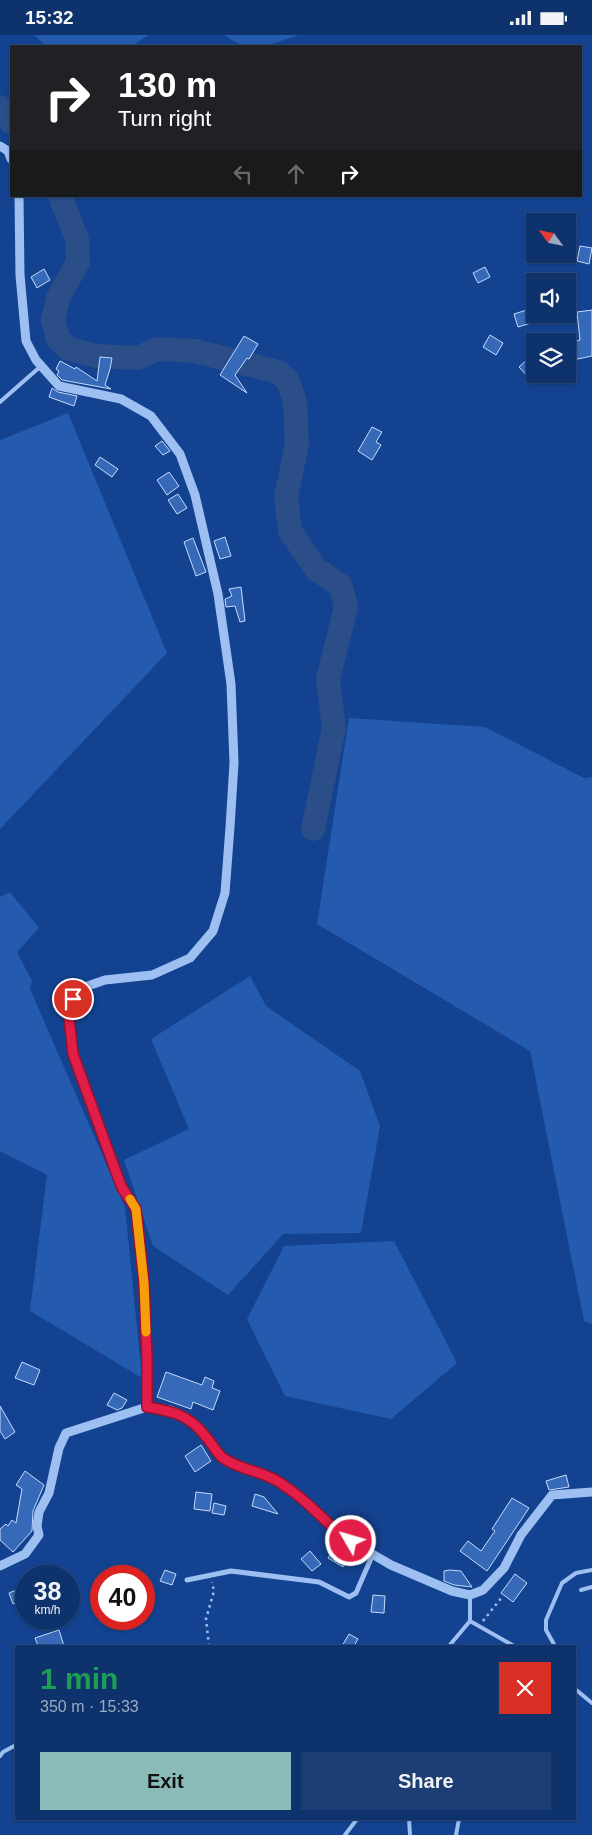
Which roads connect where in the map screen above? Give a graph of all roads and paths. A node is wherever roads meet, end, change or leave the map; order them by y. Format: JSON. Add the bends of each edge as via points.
{"nodes":[{"id":1,"x":0,"y":146,"type":"edge"},
{"id":2,"x":10,"y":156,"type":"edge"},
{"id":3,"x":19,"y":197,"type":"edge"},
{"id":4,"x":41,"y":366,"type":"junction"},
{"id":5,"x":0,"y":401,"type":"edge"},
{"id":6,"x":147,"y":1407,"type":"junction"},
{"id":7,"x":592,"y":1492,"type":"edge"},
{"id":8,"x":373,"y":1554,"type":"junction"},
{"id":9,"x":0,"y":1567,"type":"edge"},
{"id":10,"x":592,"y":1570,"type":"edge"},
{"id":11,"x":211,"y":1575,"type":"junction"},
{"id":12,"x":187,"y":1580,"type":"dead end"},
{"id":13,"x":592,"y":1587,"type":"edge"},
{"id":14,"x":581,"y":1590,"type":"dead end"},
{"id":15,"x":470,"y":1595,"type":"junction"},
{"id":16,"x":502,"y":1597,"type":"dead end"},
{"id":17,"x":470,"y":1621,"type":"junction"},
{"id":18,"x":479,"y":1626,"type":"junction"},
{"id":19,"x":209,"y":1645,"type":"edge"},
{"id":20,"x":450,"y":1645,"type":"edge"},
{"id":21,"x":512,"y":1645,"type":"edge"},
{"id":22,"x":554,"y":1645,"type":"edge"},
{"id":23,"x":576,"y":1690,"type":"edge"},
{"id":24,"x":592,"y":1703,"type":"edge"},
{"id":25,"x":15,"y":1746,"type":"edge"},
{"id":26,"x":0,"y":1756,"type":"edge"},
{"id":27,"x":356,"y":1820,"type":"edge"},
{"id":28,"x":408,"y":1820,"type":"edge"},
{"id":29,"x":459,"y":1820,"type":"edge"},
{"id":30,"x":344,"y":1835,"type":"edge"},
{"id":31,"x":410,"y":1835,"type":"edge"},
{"id":32,"x":456,"y":1835,"type":"edge"}],
"edges":[{"from":1,"to":2,"type":"street"},
{"from":3,"to":4,"type":"street","via":[[20,275],[26,341]]},
{"from":4,"to":5,"type":"lane"},
{"from":4,"to":6,"type":"street","via":[[59,386],[121,399],[151,415],[180,454],[195,495],[218,594],[231,684],[234,763],[230,827],[225,893],[213,931],[190,958],[152,975],[106,980],[79,989],[68,1009],[73,1054],[122,1188],[136,1209],[144,1283]]},
{"from":6,"to":8,"type":"street","via":[[182,1415],[199,1427],[222,1457],[287,1487],[339,1534]]},
{"from":6,"to":9,"type":"street","via":[[66,1433],[59,1448],[49,1493],[39,1512],[39,1535],[25,1554]]},
{"from":7,"to":15,"type":"street","via":[[552,1495],[521,1535],[504,1568],[483,1590]]},
{"from":8,"to":11,"type":"street","via":[[356,1593],[348,1597],[319,1581],[231,1571]]},
{"from":8,"to":15,"type":"street","via":[[452,1591]]},
{"from":10,"to":22,"type":"lane","via":[[576,1573],[562,1583],[546,1620],[546,1631]]},
{"from":11,"to":12,"type":"street"},
{"from":11,"to":19,"type":"path","via":[[214,1591],[206,1619]]},
{"from":13,"to":14,"type":"lane"},
{"from":15,"to":17,"type":"lane"},
{"from":16,"to":18,"type":"path"},
{"from":17,"to":18,"type":"lane"},
{"from":17,"to":20,"type":"lane"},
{"from":18,"to":21,"type":"lane"},
{"from":23,"to":24,"type":"lane"},
{"from":25,"to":26,"type":"lane"},
{"from":27,"to":30,"type":"lane"},
{"from":28,"to":31,"type":"lane"},
{"from":29,"to":32,"type":"lane"}]}
